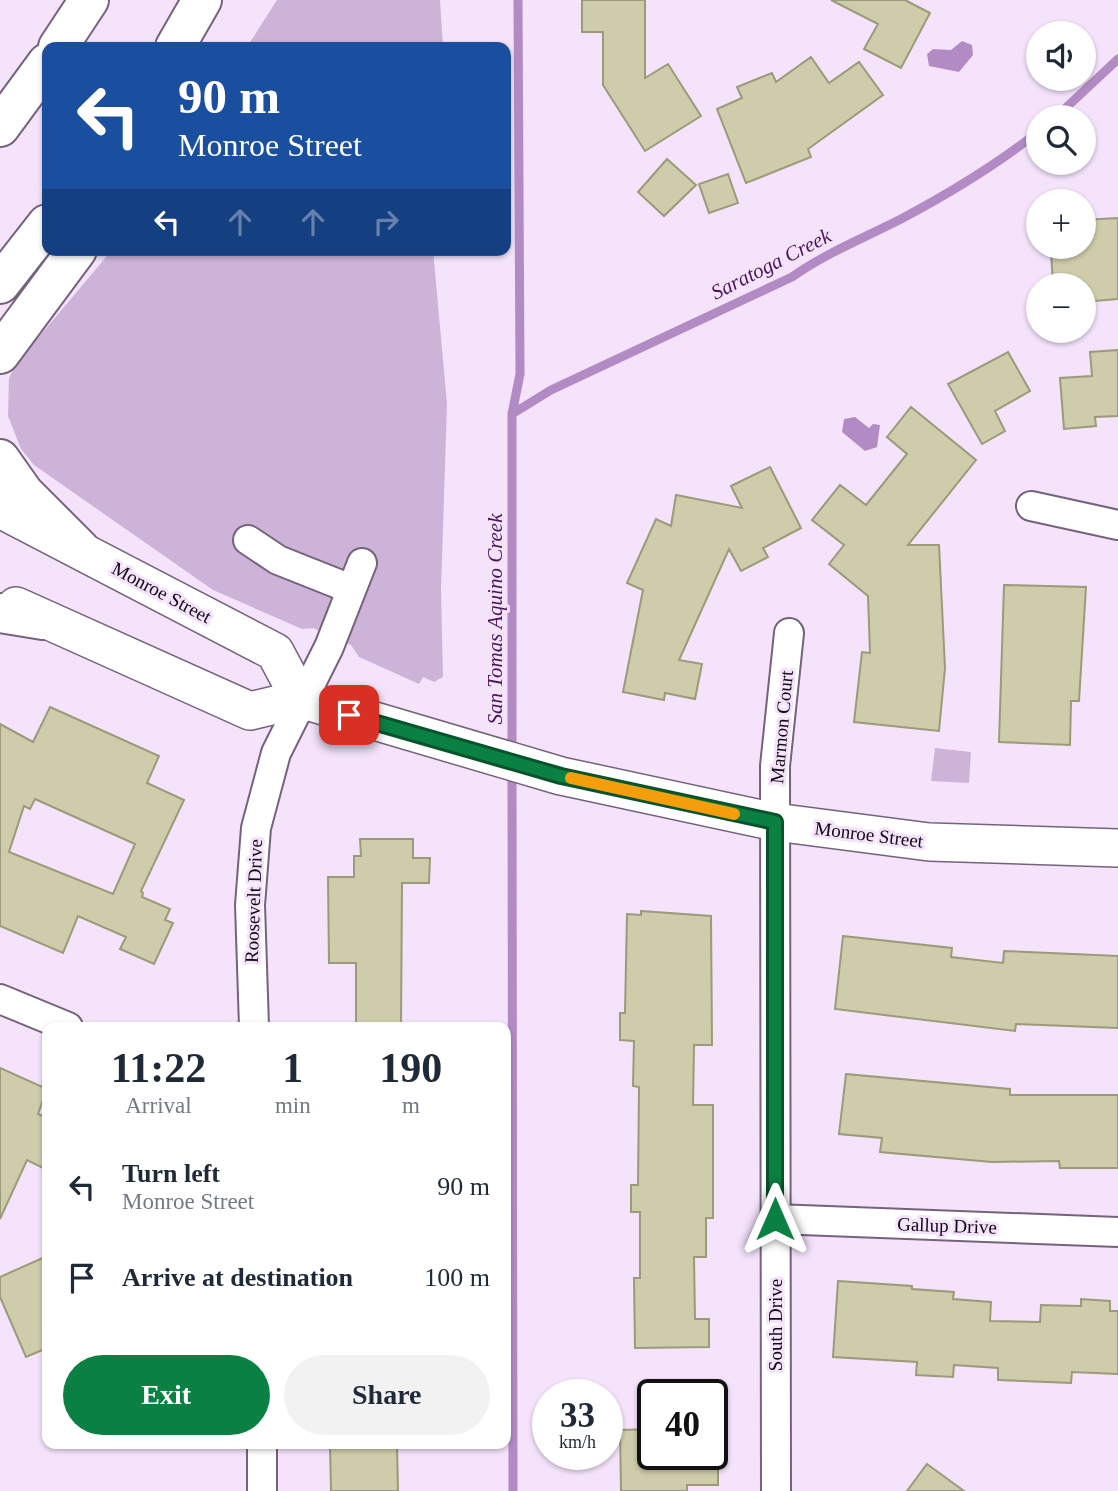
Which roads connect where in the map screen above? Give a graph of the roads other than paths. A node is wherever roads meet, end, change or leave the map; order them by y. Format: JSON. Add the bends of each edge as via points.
{"nodes":[{"id":1,"x":89,"y":0,"type":"edge"},
{"id":2,"x":202,"y":0,"type":"edge"},
{"id":3,"x":61,"y":42,"type":"edge"},
{"id":4,"x":178,"y":42,"type":"edge"},
{"id":5,"x":42,"y":70,"type":"edge"},
{"id":6,"x":0,"y":127,"type":"edge"},
{"id":7,"x":42,"y":230,"type":"edge"},
{"id":8,"x":73,"y":256,"type":"edge"},
{"id":9,"x":0,"y":284,"type":"edge"},
{"id":10,"x":0,"y":354,"type":"edge"},
{"id":11,"x":0,"y":459,"type":"edge"},
{"id":12,"x":1031,"y":506,"type":"dead end"},
{"id":13,"x":0,"y":509,"type":"edge"},
{"id":14,"x":1118,"y":525,"type":"edge"},
{"id":15,"x":248,"y":540,"type":"dead end"},
{"id":16,"x":80,"y":549,"type":"junction"},
{"id":17,"x":362,"y":562,"type":"dead end"},
{"id":18,"x":351,"y":589,"type":"junction"},
{"id":19,"x":0,"y":597,"type":"edge"},
{"id":20,"x":0,"y":612,"type":"edge"},
{"id":21,"x":43,"y":620,"type":"junction"},
{"id":22,"x":789,"y":633,"type":"dead end"},
{"id":23,"x":300,"y":699,"type":"junction"},
{"id":24,"x":775,"y":822,"type":"junction"},
{"id":25,"x":1118,"y":848,"type":"edge"},
{"id":26,"x":0,"y":999,"type":"edge"},
{"id":27,"x":56,"y":1022,"type":"edge"},
{"id":28,"x":254,"y":1022,"type":"edge"},
{"id":29,"x":775,"y":1219,"type":"junction"},
{"id":30,"x":1118,"y":1232,"type":"edge"},
{"id":31,"x":262,"y":1449,"type":"edge"},
{"id":32,"x":262,"y":1491,"type":"edge"},
{"id":33,"x":776,"y":1491,"type":"edge"}],
"edges":[{"from":1,"to":3,"type":"highway"},
{"from":2,"to":4,"type":"highway"},
{"from":5,"to":6,"type":"highway"},
{"from":7,"to":9,"type":"highway"},
{"from":8,"to":10,"type":"highway"},
{"from":11,"to":16,"type":"highway","via":[[24,493]]},
{"from":12,"to":14,"type":"street"},
{"from":13,"to":16,"type":"main road","name":"Monroe Street"},
{"from":15,"to":18,"type":"street","via":[[285,564]]},
{"from":16,"to":23,"type":"main road","name":"Monroe Street","via":[[275,652]]},
{"from":17,"to":18,"type":"street","name":"Roosevelt Drive"},
{"from":18,"to":23,"type":"street","name":"Roosevelt Drive","via":[[329,647]]},
{"from":19,"to":21,"type":"main road"},
{"from":20,"to":21,"type":"highway"},
{"from":21,"to":23,"type":"main road","via":[[250,711]]},
{"from":22,"to":24,"type":"street","name":"Marmon Court","via":[[775,766]]},
{"from":23,"to":24,"type":"main road","name":"Monroe Street","via":[[561,776]]},
{"from":23,"to":28,"type":"street","name":"Roosevelt Drive","via":[[276,753],[253,849]]},
{"from":24,"to":25,"type":"main road","name":"Monroe Street","via":[[929,842]]},
{"from":24,"to":29,"type":"street","name":"South Drive"},
{"from":26,"to":27,"type":"street"},
{"from":29,"to":30,"type":"street","name":"Gallup Drive"},
{"from":29,"to":33,"type":"street","name":"South Drive"},
{"from":31,"to":32,"type":"street"}]}
